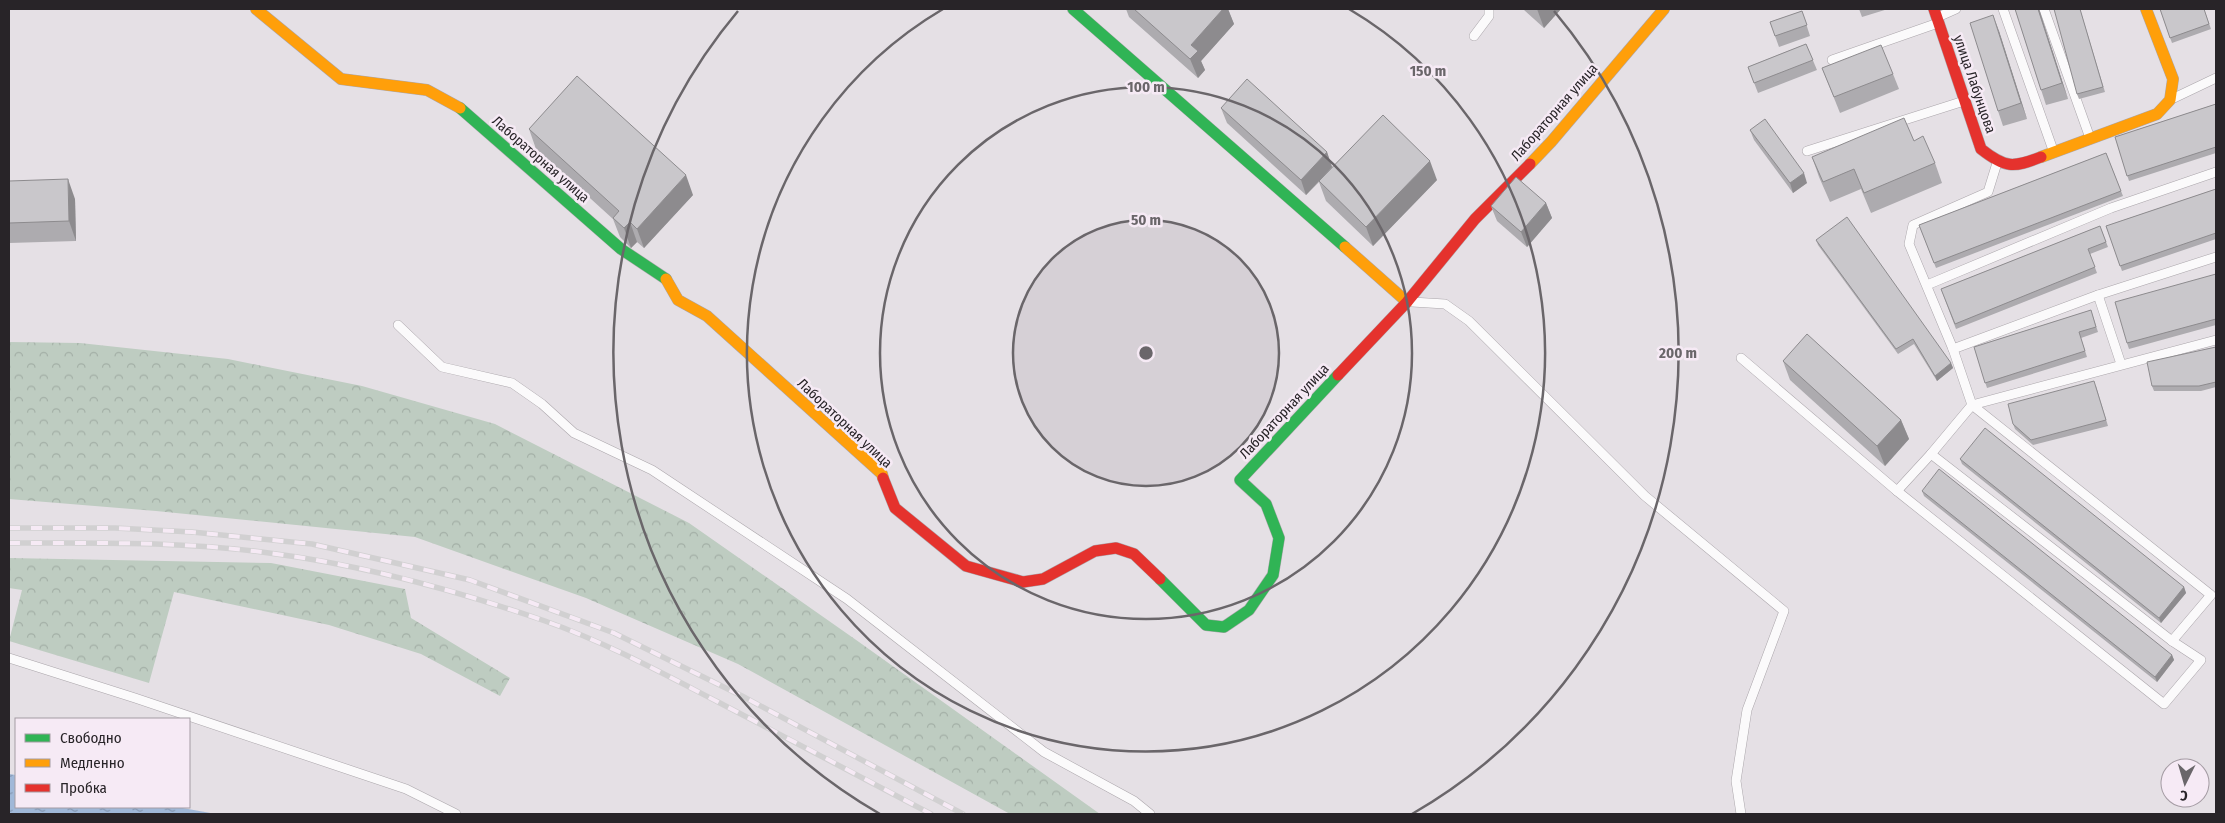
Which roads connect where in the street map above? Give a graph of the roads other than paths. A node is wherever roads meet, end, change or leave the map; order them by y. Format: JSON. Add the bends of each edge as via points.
{"nodes":[{"id":1,"x":256,"y":9,"type":"edge"},
{"id":2,"x":1074,"y":9,"type":"edge"},
{"id":3,"x":1489,"y":9,"type":"edge"},
{"id":4,"x":1664,"y":9,"type":"edge"},
{"id":5,"x":1956,"y":9,"type":"edge"},
{"id":6,"x":2003,"y":9,"type":"edge"},
{"id":7,"x":2044,"y":9,"type":"edge"},
{"id":8,"x":2146,"y":9,"type":"edge"},
{"id":9,"x":1937,"y":16,"type":"edge"},
{"id":10,"x":1474,"y":36,"type":"dead end"},
{"id":11,"x":1832,"y":60,"type":"dead end"},
{"id":12,"x":2216,"y":78,"type":"edge"},
{"id":13,"x":1965,"y":100,"type":"junction"},
{"id":14,"x":2170,"y":100,"type":"junction"},
{"id":15,"x":2090,"y":139,"type":"junction"},
{"id":16,"x":1807,"y":150,"type":"dead end"},
{"id":17,"x":2054,"y":152,"type":"junction"},
{"id":18,"x":1997,"y":162,"type":"junction"},
{"id":19,"x":2216,"y":172,"type":"edge"},
{"id":20,"x":2216,"y":257,"type":"edge"},
{"id":21,"x":1927,"y":285,"type":"junction"},
{"id":22,"x":2098,"y":295,"type":"junction"},
{"id":23,"x":1407,"y":302,"type":"junction"},
{"id":24,"x":398,"y":325,"type":"dead end"},
{"id":25,"x":2216,"y":340,"type":"edge"},
{"id":26,"x":1953,"y":349,"type":"junction"},
{"id":27,"x":1741,"y":358,"type":"dead end"},
{"id":28,"x":2121,"y":364,"type":"junction"},
{"id":29,"x":1972,"y":405,"type":"junction"},
{"id":30,"x":1931,"y":454,"type":"junction"},
{"id":31,"x":1897,"y":491,"type":"junction"},
{"id":32,"x":2172,"y":641,"type":"junction"},
{"id":33,"x":9,"y":658,"type":"edge"},
{"id":34,"x":456,"y":814,"type":"edge"},
{"id":35,"x":1150,"y":814,"type":"edge"},
{"id":36,"x":1742,"y":814,"type":"edge"}],
"edges":[{"from":1,"to":23,"type":"street","name":"Лабораторная улица","via":[[340,79],[427,90],[459,107],[622,249],[665,277],[678,300],[707,316],[882,474],[894,508],[966,566],[994,575],[1023,582],[1043,579],[1095,551],[1116,548],[1134,554],[1206,625],[1224,627],[1250,610],[1273,575],[1279,538],[1266,504],[1240,480]]},
{"from":2,"to":23,"type":"street"},
{"from":3,"to":10,"type":"lane","via":[[1489,16]]},
{"from":4,"to":23,"type":"street","name":"Лабораторная улица","via":[[1552,142],[1475,219]]},
{"from":5,"to":9,"type":"lane"},
{"from":6,"to":17,"type":"lane"},
{"from":7,"to":15,"type":"lane"},
{"from":8,"to":14,"type":"street","via":[[2173,79]]},
{"from":9,"to":11,"type":"lane"},
{"from":9,"to":13,"type":"street","name":"улица Лабунцова"},
{"from":12,"to":14,"type":"lane"},
{"from":13,"to":16,"type":"lane"},
{"from":13,"to":18,"type":"street","name":"улица Лабунцова","via":[[1982,148]]},
{"from":14,"to":15,"type":"street","via":[[2157,114]]},
{"from":15,"to":17,"type":"street"},
{"from":17,"to":18,"type":"street","via":[[2020,165]]},
{"from":18,"to":21,"type":"lane","via":[[1988,192],[1913,225],[1909,244]]},
{"from":19,"to":21,"type":"lane","via":[[2112,208]]},
{"from":20,"to":22,"type":"lane"},
{"from":21,"to":26,"type":"lane"},
{"from":22,"to":26,"type":"lane"},
{"from":22,"to":28,"type":"lane"},
{"from":23,"to":36,"type":"lane","via":[[1445,304],[1469,321],[1645,496],[1784,611],[1747,710],[1736,781]]},
{"from":24,"to":35,"type":"lane","via":[[442,367],[512,383],[574,433],[652,470],[847,599],[1044,752]]},
{"from":25,"to":28,"type":"lane"},
{"from":26,"to":29,"type":"lane"},
{"from":27,"to":31,"type":"lane"},
{"from":28,"to":29,"type":"lane"},
{"from":29,"to":30,"type":"lane"},
{"from":29,"to":32,"type":"lane","via":[[2211,595]]},
{"from":30,"to":31,"type":"lane"},
{"from":30,"to":32,"type":"lane"},
{"from":31,"to":32,"type":"lane","via":[[2164,704],[2201,660]]},
{"from":33,"to":34,"type":"lane","via":[[406,789]]}]}
